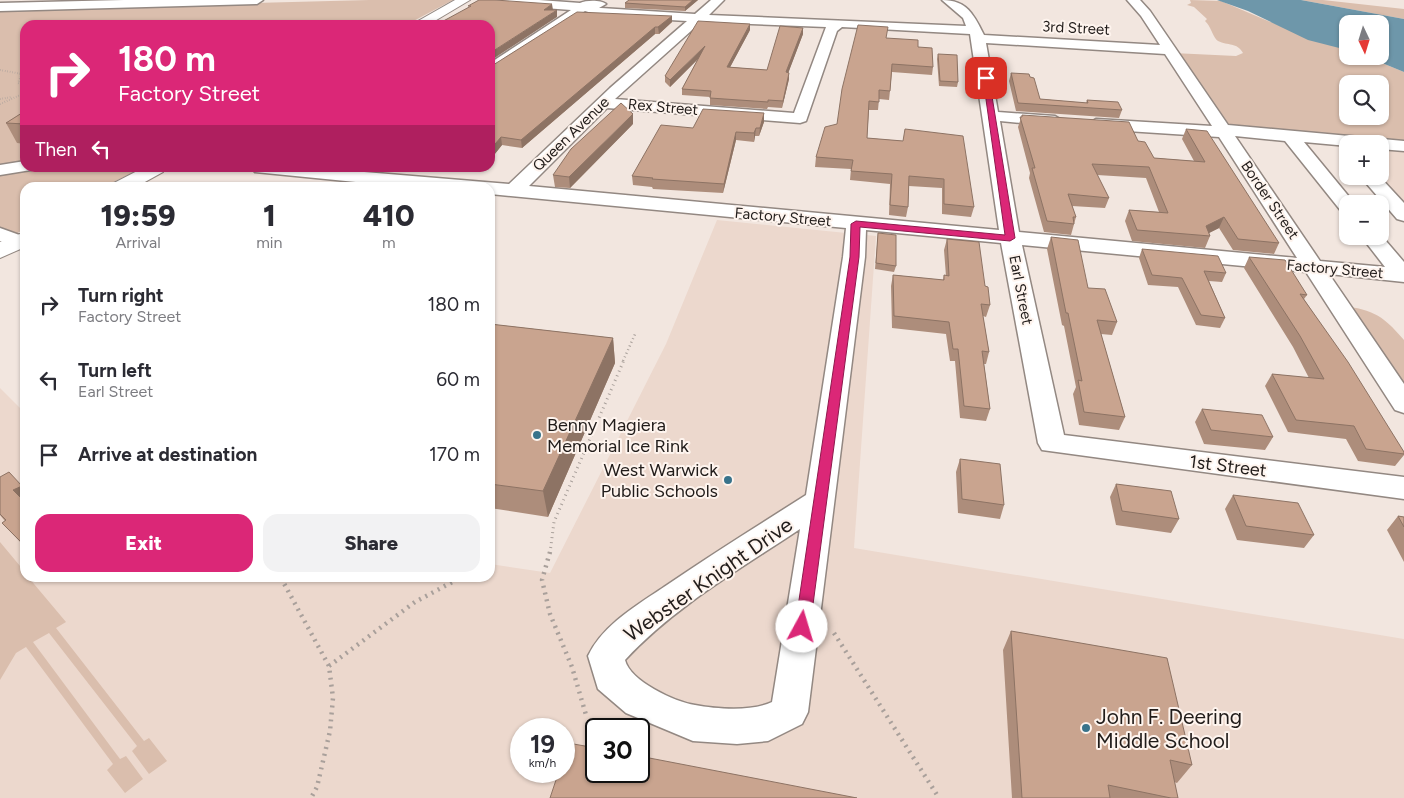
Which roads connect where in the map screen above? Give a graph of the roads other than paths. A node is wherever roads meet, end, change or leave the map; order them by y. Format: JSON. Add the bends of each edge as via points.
{"nodes":[{"id":1,"x":257,"y":0,"type":"edge"},
{"id":2,"x":464,"y":0,"type":"edge"},
{"id":3,"x":494,"y":0,"type":"edge"},
{"id":4,"x":948,"y":0,"type":"edge"},
{"id":5,"x":1133,"y":0,"type":"edge"},
{"id":6,"x":588,"y":3,"type":"edge"},
{"id":7,"x":0,"y":7,"type":"edge"},
{"id":8,"x":708,"y":9,"type":"edge"},
{"id":9,"x":427,"y":20,"type":"edge"},
{"id":10,"x":839,"y":24,"type":"junction"},
{"id":11,"x":976,"y":34,"type":"junction"},
{"id":12,"x":1170,"y":50,"type":"junction"},
{"id":13,"x":495,"y":66,"type":"edge"},
{"id":14,"x":603,"y":103,"type":"junction"},
{"id":15,"x":993,"y":116,"type":"junction"},
{"id":16,"x":1226,"y":135,"type":"junction"},
{"id":17,"x":1290,"y":136,"type":"junction"},
{"id":18,"x":1339,"y":140,"type":"edge"},
{"id":19,"x":1389,"y":145,"type":"edge"},
{"id":20,"x":1402,"y":147,"type":"edge"},
{"id":21,"x":1306,"y":154,"type":"junction"},
{"id":22,"x":1339,"y":157,"type":"edge"},
{"id":23,"x":20,"y":167,"type":"edge"},
{"id":24,"x":0,"y":170,"type":"edge"},
{"id":25,"x":149,"y":172,"type":"edge"},
{"id":26,"x":346,"y":172,"type":"edge"},
{"id":27,"x":130,"y":182,"type":"edge"},
{"id":28,"x":431,"y":182,"type":"edge"},
{"id":29,"x":1377,"y":185,"type":"edge"},
{"id":30,"x":495,"y":188,"type":"edge"},
{"id":31,"x":514,"y":190,"type":"junction"},
{"id":32,"x":1339,"y":195,"type":"edge"},
{"id":33,"x":1404,"y":215,"type":"edge"},
{"id":34,"x":856,"y":224,"type":"junction"},
{"id":35,"x":1010,"y":238,"type":"junction"},
{"id":36,"x":1378,"y":245,"type":"edge"},
{"id":37,"x":1383,"y":245,"type":"edge"},
{"id":38,"x":1404,"y":251,"type":"edge"},
{"id":39,"x":1316,"y":267,"type":"junction"},
{"id":40,"x":1403,"y":275,"type":"edge"},
{"id":41,"x":1404,"y":404,"type":"edge"},
{"id":42,"x":1052,"y":443,"type":"joint"},
{"id":43,"x":1404,"y":488,"type":"edge"},
{"id":44,"x":820,"y":501,"type":"junction"}],
"edges":[{"from":1,"to":7,"type":"street"},
{"from":2,"to":9,"type":"main road"},
{"from":3,"to":6,"type":"street","name":"3rd Street"},
{"from":4,"to":11,"type":"street","name":"Earl Street","via":[[968,16]]},
{"from":5,"to":12,"type":"street","name":"Border Street"},
{"from":6,"to":8,"type":"street","name":"3rd Street","via":[[601,12]]},
{"from":6,"to":13,"type":"street"},
{"from":8,"to":10,"type":"street","name":"3rd Street","via":[[807,24]]},
{"from":8,"to":14,"type":"street","name":"Queen Avenue"},
{"from":10,"to":11,"type":"street","name":"3rd Street"},
{"from":10,"to":14,"type":"street","name":"Rex Street","via":[[831,30],[800,118]]},
{"from":11,"to":12,"type":"street","name":"3rd Street"},
{"from":11,"to":15,"type":"street","name":"Earl Street"},
{"from":12,"to":16,"type":"street","name":"Border Street"},
{"from":14,"to":31,"type":"street","name":"Queen Avenue"},
{"from":15,"to":16,"type":"street"},
{"from":15,"to":35,"type":"street","name":"Earl Street"},
{"from":16,"to":17,"type":"street","via":[[1273,141]]},
{"from":16,"to":39,"type":"street","name":"Border Street"},
{"from":17,"to":18,"type":"street"},
{"from":17,"to":21,"type":"street"},
{"from":19,"to":20,"type":"street"},
{"from":21,"to":22,"type":"street"},
{"from":21,"to":32,"type":"street"},
{"from":23,"to":24,"type":"street"},
{"from":25,"to":27,"type":"main road"},
{"from":26,"to":28,"type":"street"},
{"from":29,"to":33,"type":"street"},
{"from":30,"to":31,"type":"street","name":"Factory Street"},
{"from":31,"to":34,"type":"street","name":"Factory Street"},
{"from":34,"to":35,"type":"street","name":"Factory Street"},
{"from":34,"to":44,"type":"street","name":"Webster Knight Drive"},
{"from":35,"to":39,"type":"street","name":"Factory Street"},
{"from":35,"to":42,"type":"street","name":"Earl Street"},
{"from":36,"to":40,"type":"street"},
{"from":37,"to":38,"type":"street"},
{"from":39,"to":40,"type":"street","name":"Factory Street"},
{"from":39,"to":41,"type":"street","name":"Border Street"},
{"from":42,"to":43,"type":"street","name":"1st Street"},
{"from":44,"to":44,"type":"street","name":"Webster Knight Drive","via":[[635,626],[606,656],[612,677],[639,701],[693,723],[737,726],[768,723],[789,712]]}]}
